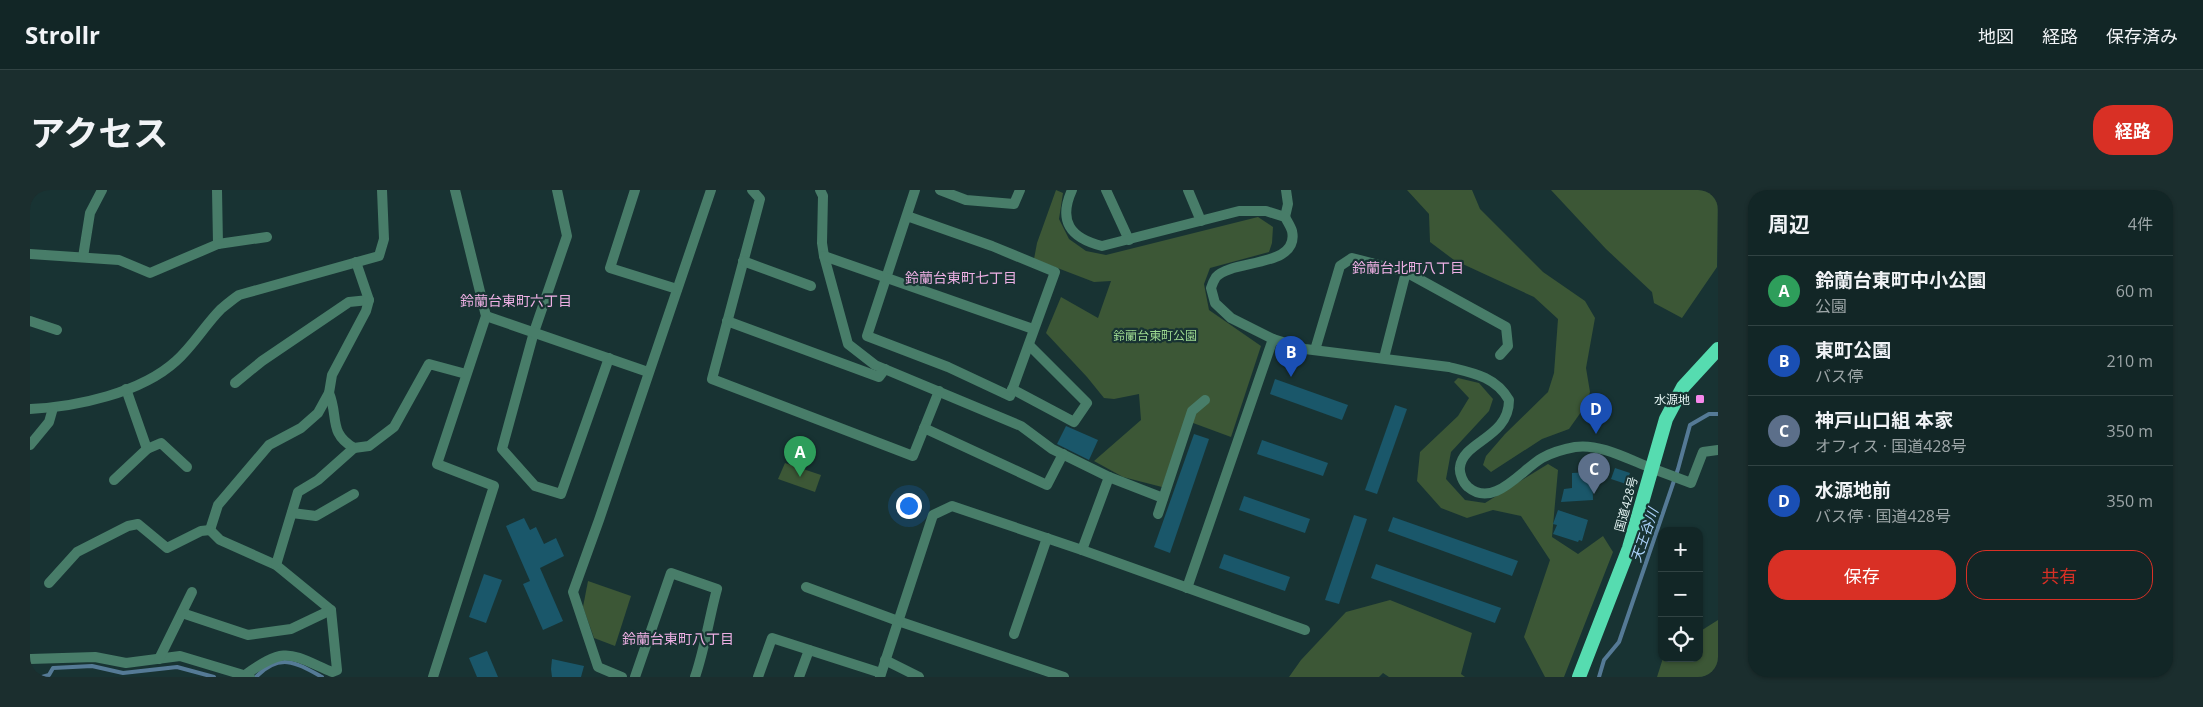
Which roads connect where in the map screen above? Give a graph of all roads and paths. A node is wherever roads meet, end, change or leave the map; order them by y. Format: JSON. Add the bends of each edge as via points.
{"nodes":[{"id":1,"x":102,"y":190,"type":"edge"},
{"id":2,"x":217,"y":190,"type":"edge"},
{"id":3,"x":382,"y":190,"type":"edge"},
{"id":4,"x":455,"y":190,"type":"edge"},
{"id":5,"x":557,"y":190,"type":"edge"},
{"id":6,"x":636,"y":190,"type":"edge"},
{"id":7,"x":711,"y":190,"type":"edge"},
{"id":8,"x":752,"y":190,"type":"edge"},
{"id":9,"x":820,"y":190,"type":"edge"},
{"id":10,"x":916,"y":190,"type":"edge"},
{"id":11,"x":940,"y":190,"type":"edge"},
{"id":12,"x":1020,"y":190,"type":"edge"},
{"id":13,"x":1072,"y":190,"type":"edge"},
{"id":14,"x":1106,"y":190,"type":"edge"},
{"id":15,"x":1188,"y":190,"type":"edge"},
{"id":16,"x":1286,"y":190,"type":"edge"},
{"id":17,"x":907,"y":216,"type":"junction"},
{"id":18,"x":1285,"y":218,"type":"junction"},
{"id":19,"x":1201,"y":221,"type":"junction"},
{"id":20,"x":268,"y":237,"type":"dead end"},
{"id":21,"x":1129,"y":240,"type":"junction"},
{"id":22,"x":218,"y":244,"type":"junction"},
{"id":23,"x":30,"y":254,"type":"edge"},
{"id":24,"x":824,"y":256,"type":"junction"},
{"id":25,"x":83,"y":257,"type":"junction"},
{"id":26,"x":743,"y":261,"type":"junction"},
{"id":27,"x":356,"y":262,"type":"junction"},
{"id":28,"x":1406,"y":272,"type":"junction"},
{"id":29,"x":886,"y":277,"type":"junction"},
{"id":30,"x":811,"y":286,"type":"dead end"},
{"id":31,"x":677,"y":289,"type":"junction"},
{"id":32,"x":369,"y":300,"type":"junction"},
{"id":33,"x":486,"y":316,"type":"junction"},
{"id":34,"x":727,"y":321,"type":"junction"},
{"id":35,"x":30,"y":322,"type":"edge"},
{"id":36,"x":1033,"y":329,"type":"junction"},
{"id":37,"x":57,"y":330,"type":"dead end"},
{"id":38,"x":534,"y":332,"type":"junction"},
{"id":39,"x":1273,"y":339,"type":"junction"},
{"id":40,"x":1029,"y":345,"type":"junction"},
{"id":41,"x":1315,"y":350,"type":"junction"},
{"id":42,"x":1718,"y":350,"type":"edge"},
{"id":43,"x":1500,"y":355,"type":"dead end"},
{"id":44,"x":609,"y":358,"type":"junction"},
{"id":45,"x":1384,"y":358,"type":"junction"},
{"id":46,"x":885,"y":369,"type":"junction"},
{"id":47,"x":648,"y":372,"type":"junction"},
{"id":48,"x":466,"y":374,"type":"junction"},
{"id":49,"x":235,"y":383,"type":"dead end"},
{"id":50,"x":126,"y":389,"type":"junction"},
{"id":51,"x":1012,"y":389,"type":"junction"},
{"id":52,"x":940,"y":391,"type":"junction"},
{"id":53,"x":329,"y":393,"type":"junction"},
{"id":54,"x":1205,"y":400,"type":"dead end"},
{"id":55,"x":30,"y":408,"type":"edge"},
{"id":56,"x":53,"y":408,"type":"junction"},
{"id":57,"x":924,"y":428,"type":"junction"},
{"id":58,"x":30,"y":445,"type":"edge"},
{"id":59,"x":354,"y":448,"type":"junction"},
{"id":60,"x":147,"y":449,"type":"junction"},
{"id":61,"x":1718,"y":450,"type":"edge"},
{"id":62,"x":1063,"y":454,"type":"junction"},
{"id":63,"x":187,"y":467,"type":"dead end"},
{"id":64,"x":1657,"y":470,"type":"junction"},
{"id":65,"x":1109,"y":478,"type":"junction"},
{"id":66,"x":114,"y":480,"type":"dead end"},
{"id":67,"x":354,"y":494,"type":"dead end"},
{"id":68,"x":1163,"y":498,"type":"junction"},
{"id":69,"x":292,"y":512,"type":"junction"},
{"id":70,"x":1158,"y":514,"type":"dead end"},
{"id":71,"x":210,"y":530,"type":"junction"},
{"id":72,"x":1047,"y":538,"type":"junction"},
{"id":73,"x":1082,"y":550,"type":"junction"},
{"id":74,"x":276,"y":566,"type":"junction"},
{"id":75,"x":49,"y":583,"type":"dead end"},
{"id":76,"x":806,"y":587,"type":"dead end"},
{"id":77,"x":1187,"y":588,"type":"junction"},
{"id":78,"x":192,"y":592,"type":"dead end"},
{"id":79,"x":331,"y":610,"type":"junction"},
{"id":80,"x":182,"y":613,"type":"junction"},
{"id":81,"x":898,"y":621,"type":"junction"},
{"id":82,"x":1305,"y":630,"type":"dead end"},
{"id":83,"x":1014,"y":634,"type":"dead end"},
{"id":84,"x":809,"y":650,"type":"junction"},
{"id":85,"x":30,"y":659,"type":"edge"},
{"id":86,"x":159,"y":659,"type":"junction"},
{"id":87,"x":886,"y":660,"type":"junction"},
{"id":88,"x":880,"y":675,"type":"edge"},
{"id":89,"x":247,"y":676,"type":"edge"},
{"id":90,"x":433,"y":677,"type":"edge"},
{"id":91,"x":622,"y":677,"type":"edge"},
{"id":92,"x":635,"y":677,"type":"edge"},
{"id":93,"x":695,"y":677,"type":"edge"},
{"id":94,"x":758,"y":677,"type":"edge"},
{"id":95,"x":799,"y":677,"type":"edge"},
{"id":96,"x":919,"y":677,"type":"edge"},
{"id":97,"x":1064,"y":677,"type":"edge"},
{"id":98,"x":1579,"y":677,"type":"edge"}],
"edges":[{"from":1,"to":25,"type":"street","via":[[90,213]]},
{"from":2,"to":22,"type":"street"},
{"from":3,"to":27,"type":"street","via":[[384,239],[379,256]]},
{"from":4,"to":33,"type":"street"},
{"from":5,"to":38,"type":"street","via":[[567,236]]},
{"from":6,"to":31,"type":"street","via":[[610,268]]},
{"from":7,"to":31,"type":"street"},
{"from":8,"to":26,"type":"street","via":[[760,199]]},
{"from":9,"to":24,"type":"street","via":[[823,196]]},
{"from":10,"to":17,"type":"street"},
{"from":11,"to":12,"type":"street","via":[[966,200],[1014,204]]},
{"from":13,"to":21,"type":"street","via":[[1065,204],[1066,222],[1071,231],[1084,242],[1102,246]]},
{"from":14,"to":21,"type":"street"},
{"from":15,"to":19,"type":"street"},
{"from":16,"to":18,"type":"street"},
{"from":17,"to":29,"type":"street"},
{"from":17,"to":36,"type":"street","via":[[1054,272]]},
{"from":18,"to":19,"type":"street","via":[[1266,211],[1238,211]]},
{"from":18,"to":39,"type":"street","via":[[1292,231],[1290,246],[1277,258],[1231,269],[1216,277],[1210,288],[1215,303],[1231,318]]},
{"from":19,"to":21,"type":"street"},
{"from":20,"to":22,"type":"street"},
{"from":22,"to":25,"type":"street","via":[[150,273],[119,260]]},
{"from":23,"to":25,"type":"street"},
{"from":24,"to":29,"type":"street"},
{"from":24,"to":46,"type":"street","via":[[848,344]]},
{"from":26,"to":30,"type":"street"},
{"from":26,"to":34,"type":"street"},
{"from":27,"to":32,"type":"street"},
{"from":27,"to":50,"type":"street","via":[[239,295],[221,309],[178,360],[155,378]]},
{"from":28,"to":41,"type":"street","via":[[1352,258],[1340,266]]},
{"from":28,"to":43,"type":"street","via":[[1506,327],[1508,346]]},
{"from":28,"to":45,"type":"street"},
{"from":29,"to":36,"type":"street"},
{"from":29,"to":51,"type":"street","via":[[867,336],[948,367],[1010,396]]},
{"from":31,"to":47,"type":"street"},
{"from":32,"to":49,"type":"street","via":[[349,302]]},
{"from":32,"to":53,"type":"street","via":[[332,375]]},
{"from":33,"to":38,"type":"street"},
{"from":33,"to":48,"type":"street"},
{"from":34,"to":46,"type":"street","via":[[879,377]]},
{"from":34,"to":57,"type":"street","via":[[712,379],[913,456]]},
{"from":35,"to":37,"type":"street"},
{"from":36,"to":40,"type":"street"},
{"from":38,"to":44,"type":"street"},
{"from":38,"to":44,"type":"street","via":[[502,449],[535,486],[561,494]]},
{"from":39,"to":41,"type":"street"},
{"from":39,"to":77,"type":"street"},
{"from":40,"to":51,"type":"street"},
{"from":40,"to":51,"type":"street","via":[[1088,402],[1074,422]]},
{"from":41,"to":45,"type":"street"},
{"from":42,"to":64,"type":"highway","name":"国道428号","via":[[1683,387],[1666,419]]},
{"from":44,"to":47,"type":"street"},
{"from":45,"to":64,"type":"street","via":[[1473,373],[1504,390],[1509,400],[1508,416],[1464,455],[1459,469],[1464,483],[1478,493],[1498,491],[1543,458],[1576,447],[1611,452]]},
{"from":46,"to":52,"type":"street"},
{"from":47,"to":91,"type":"street","via":[[573,592],[598,667]]},
{"from":48,"to":59,"type":"street","via":[[429,364],[394,427],[368,446]]},
{"from":48,"to":90,"type":"street","via":[[437,464],[494,486]]},
{"from":50,"to":56,"type":"street"},
{"from":50,"to":60,"type":"street"},
{"from":52,"to":57,"type":"street"},
{"from":52,"to":62,"type":"street","via":[[1021,426]]},
{"from":53,"to":59,"type":"street","via":[[334,406],[336,431],[343,442]]},
{"from":53,"to":71,"type":"street","via":[[318,413],[301,428],[269,445],[218,505]]},
{"from":54,"to":68,"type":"street","via":[[1192,411]]},
{"from":55,"to":56,"type":"street"},
{"from":56,"to":58,"type":"street","via":[[49,422]]},
{"from":57,"to":62,"type":"street","via":[[1047,485]]},
{"from":59,"to":69,"type":"street","via":[[318,480],[298,492]]},
{"from":60,"to":63,"type":"street","via":[[161,443]]},
{"from":60,"to":66,"type":"street"},
{"from":61,"to":64,"type":"street","via":[[1703,452],[1691,483]]},
{"from":62,"to":65,"type":"street"},
{"from":64,"to":98,"type":"highway","name":"国道428号"},
{"from":65,"to":68,"type":"street"},
{"from":65,"to":73,"type":"street"},
{"from":67,"to":69,"type":"street","via":[[316,516]]},
{"from":68,"to":70,"type":"street"},
{"from":69,"to":74,"type":"street"},
{"from":71,"to":74,"type":"street","via":[[220,540]]},
{"from":71,"to":75,"type":"street","via":[[201,531],[167,548],[138,524],[128,526],[77,552]]},
{"from":72,"to":73,"type":"street"},
{"from":72,"to":81,"type":"street","via":[[952,506],[933,515]]},
{"from":72,"to":83,"type":"street"},
{"from":73,"to":77,"type":"street"},
{"from":74,"to":79,"type":"street"},
{"from":76,"to":81,"type":"street"},
{"from":77,"to":82,"type":"street"},
{"from":78,"to":80,"type":"street"},
{"from":79,"to":80,"type":"street","via":[[291,630],[248,636]]},
{"from":79,"to":89,"type":"street","via":[[337,670],[332,672],[285,654],[269,659]]},
{"from":80,"to":86,"type":"street"},
{"from":81,"to":87,"type":"street"},
{"from":81,"to":97,"type":"street"},
{"from":84,"to":88,"type":"street"},
{"from":84,"to":94,"type":"street","via":[[772,638]]},
{"from":84,"to":95,"type":"street"},
{"from":85,"to":86,"type":"street","via":[[95,657],[126,663]]},
{"from":86,"to":89,"type":"street","via":[[180,656]]},
{"from":87,"to":88,"type":"street"},
{"from":87,"to":96,"type":"street"},
{"from":92,"to":93,"type":"street","via":[[671,573],[717,589]]}]}
